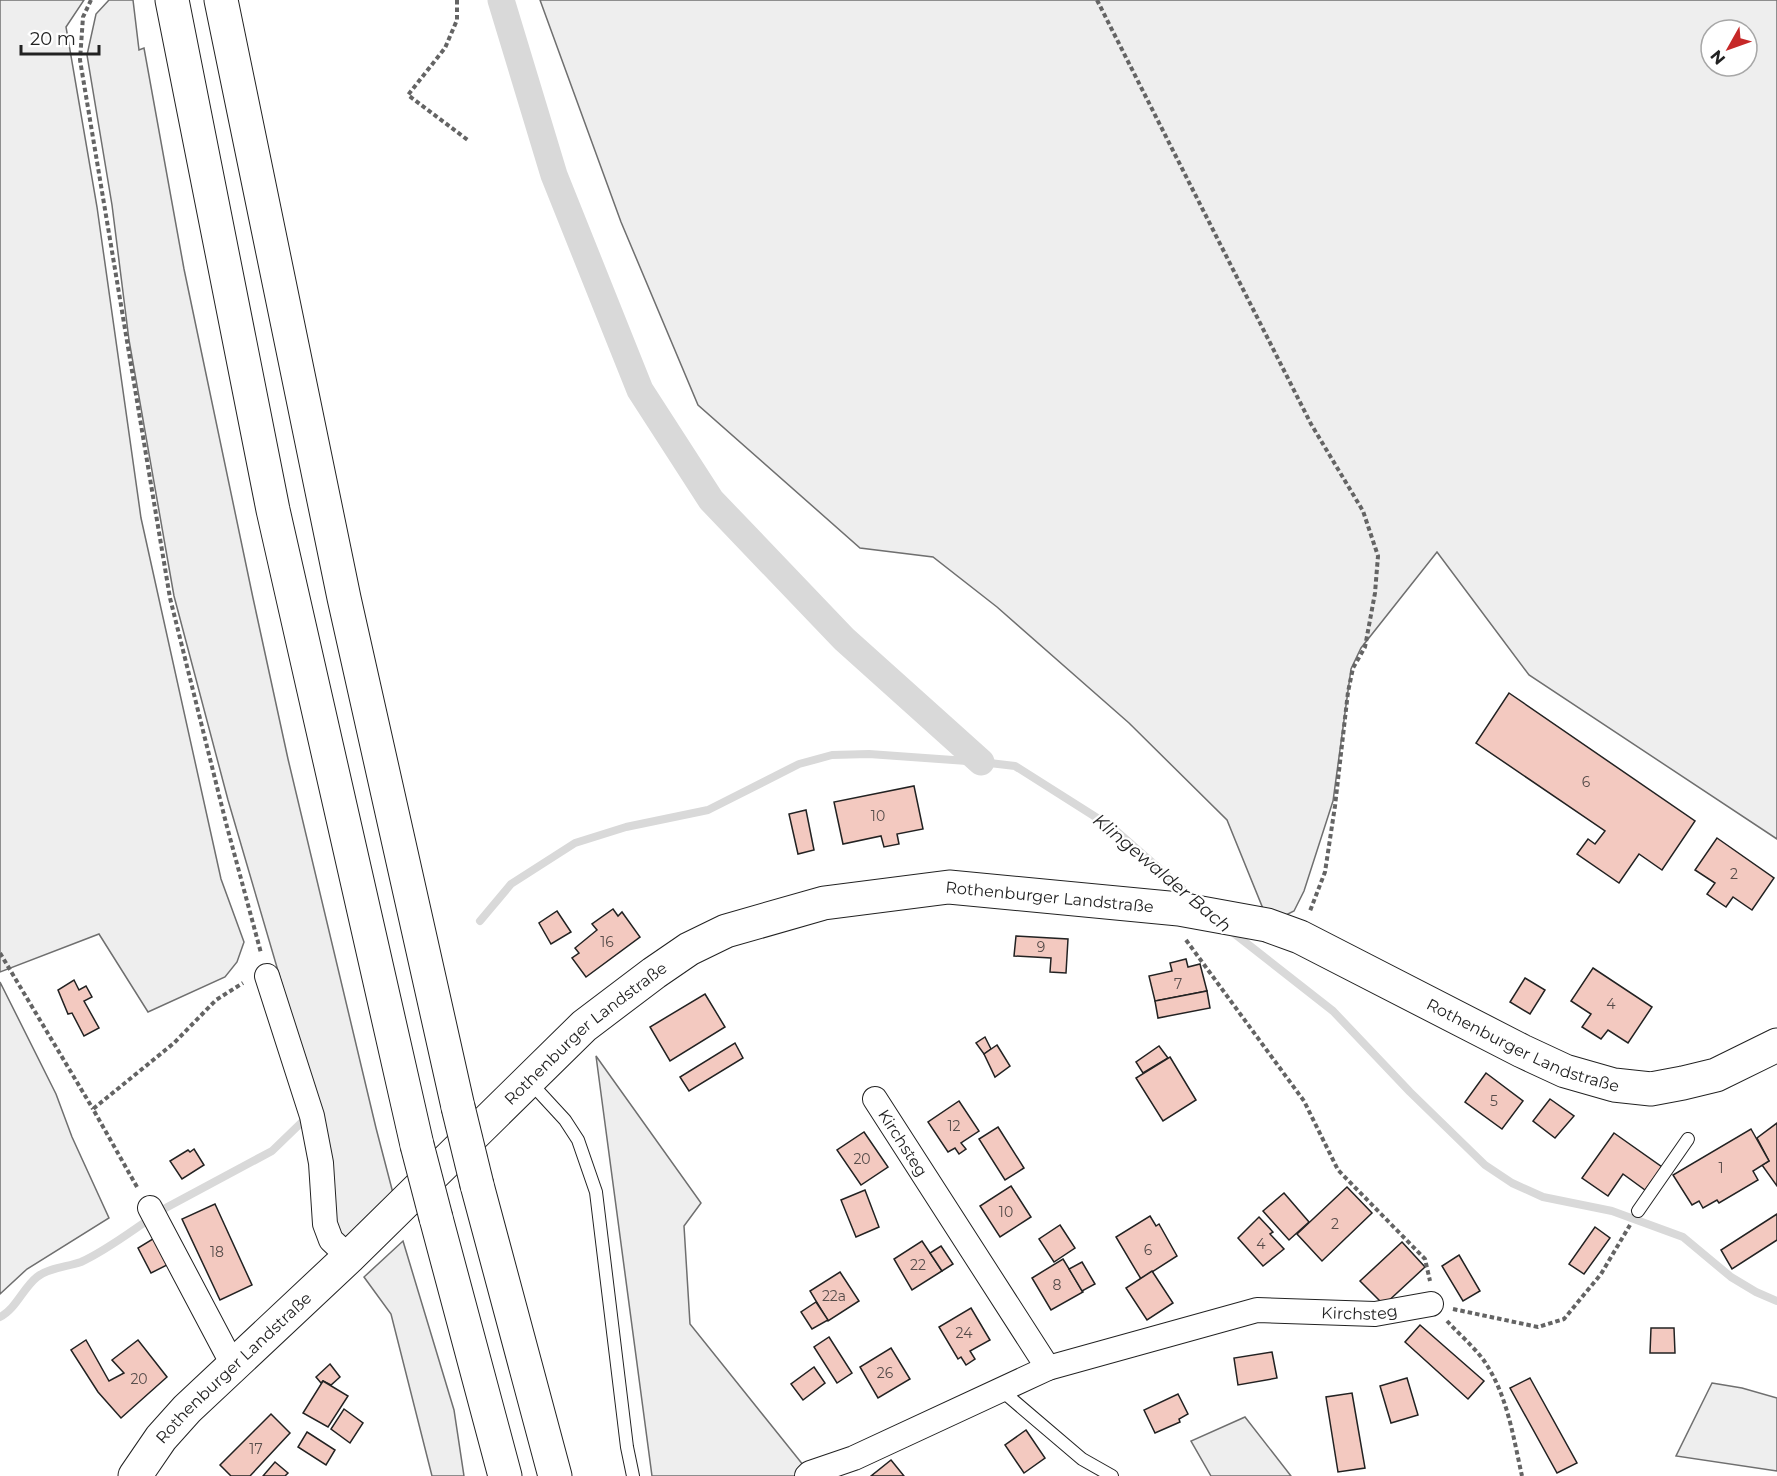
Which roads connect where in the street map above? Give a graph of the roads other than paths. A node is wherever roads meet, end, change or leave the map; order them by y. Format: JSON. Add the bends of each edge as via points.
{"nodes":[{"id":1,"x":172,"y":0,"type":"edge"},
{"id":2,"x":223,"y":7,"type":"edge"},
{"id":3,"x":267,"y":976,"type":"road end"},
{"id":4,"x":1777,"y":1046,"type":"edge"},
{"id":5,"x":529,"y":1080,"type":"junction"},
{"id":6,"x":875,"y":1099,"type":"dead end"},
{"id":7,"x":1688,"y":1139,"type":"dead end"},
{"id":8,"x":150,"y":1208,"type":"road end"},
{"id":9,"x":1638,"y":1211,"type":"dead end"},
{"id":10,"x":349,"y":1257,"type":"junction"},
{"id":11,"x":1431,"y":1304,"type":"road end"},
{"id":12,"x":233,"y":1365,"type":"junction"},
{"id":13,"x":1048,"y":1368,"type":"junction"},
{"id":14,"x":1001,"y":1390,"type":"junction"},
{"id":15,"x":135,"y":1476,"type":"edge"},
{"id":16,"x":505,"y":1476,"type":"edge"},
{"id":17,"x":555,"y":1476,"type":"edge"},
{"id":18,"x":633,"y":1476,"type":"edge"},
{"id":19,"x":807,"y":1476,"type":"edge"},
{"id":20,"x":1112,"y":1476,"type":"edge"}],
"edges":[{"from":1,"to":16,"type":"main road","bridge":true,"via":[[275,521],[417,1145]]},
{"from":2,"to":17,"type":"main road","bridge":true,"via":[[344,598],[458,1107]]},
{"from":3,"to":10,"type":"street","via":[[312,1116],[321,1163],[325,1224],[331,1240]]},
{"from":4,"to":5,"type":"main road","name":"Rothenburger Landstraße","via":[[1716,1075],[1683,1083],[1651,1089],[1614,1085],[1565,1071],[1267,924],[1170,908],[949,887],[824,903],[726,932],[689,949],[584,1026]]},
{"from":5,"to":10,"type":"main road","name":"Rothenburger Landstraße"},
{"from":5,"to":18,"type":"lane","via":[[578,1140],[596,1192]]},
{"from":6,"to":13,"type":"street","name":"Kirchsteg"},
{"from":7,"to":9,"type":"lane"},
{"from":8,"to":12,"type":"street"},
{"from":10,"to":12,"type":"main road","name":"Rothenburger Landstraße"},
{"from":11,"to":13,"type":"street","name":"Kirchsteg","via":[[1375,1314],[1257,1310]]},
{"from":12,"to":15,"type":"main road","name":"Rothenburger Landstraße","via":[[161,1438]]},
{"from":13,"to":14,"type":"street","name":"Kirchsteg"},
{"from":14,"to":19,"type":"street","name":"Kirchsteg"},
{"from":14,"to":20,"type":"lane","via":[[1082,1459]]}]}
